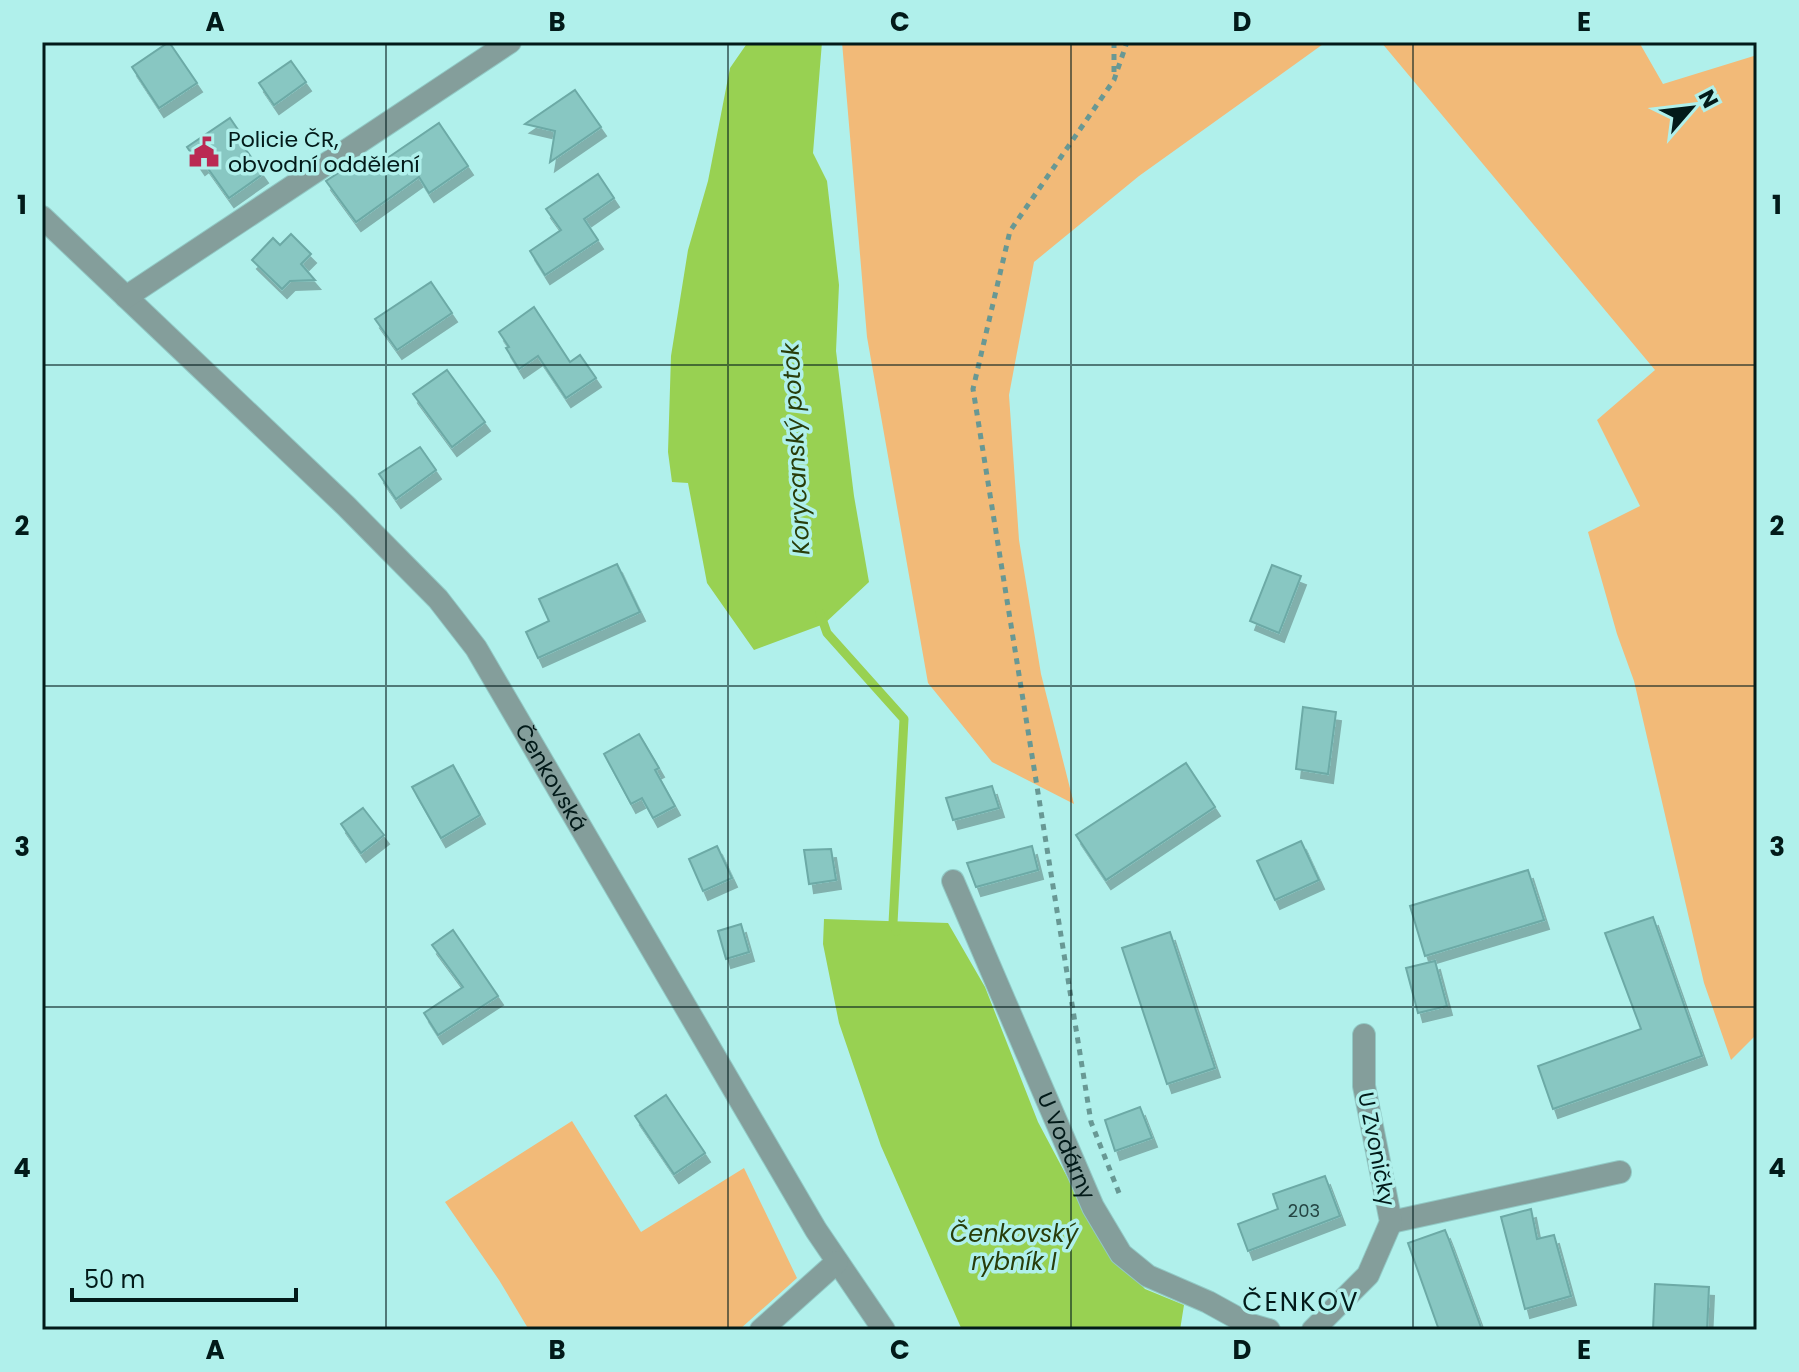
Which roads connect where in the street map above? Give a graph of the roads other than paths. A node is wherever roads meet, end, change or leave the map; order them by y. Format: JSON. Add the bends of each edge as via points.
{"nodes":[{"id":1,"x":510,"y":42,"type":"edge"},
{"id":2,"x":42,"y":217,"type":"edge"},
{"id":3,"x":126,"y":297,"type":"junction"},
{"id":4,"x":953,"y":881,"type":"dead end"},
{"id":5,"x":1364,"y":1035,"type":"dead end"},
{"id":6,"x":1620,"y":1172,"type":"dead end"},
{"id":7,"x":1391,"y":1222,"type":"junction"},
{"id":8,"x":837,"y":1262,"type":"junction"},
{"id":9,"x":761,"y":1330,"type":"edge"},
{"id":10,"x":884,"y":1330,"type":"edge"},
{"id":11,"x":1269,"y":1330,"type":"edge"},
{"id":12,"x":1313,"y":1330,"type":"edge"}],
"edges":[{"from":1,"to":3,"type":"street"},
{"from":2,"to":3,"type":"street","name":"Čenkovská"},
{"from":3,"to":8,"type":"street","name":"Čenkovská","via":[[356,516],[438,599],[476,648]]},
{"from":4,"to":11,"type":"street","name":"U Vodárny","via":[[1093,1207],[1121,1254],[1148,1276]]},
{"from":5,"to":7,"type":"street","name":"U Zvoničky","via":[[1364,1086]]},
{"from":6,"to":7,"type":"street"},
{"from":7,"to":12,"type":"street","name":"U Zvoničky","via":[[1368,1275]]},
{"from":8,"to":9,"type":"street"},
{"from":8,"to":10,"type":"street","name":"Čenkovská"}]}
